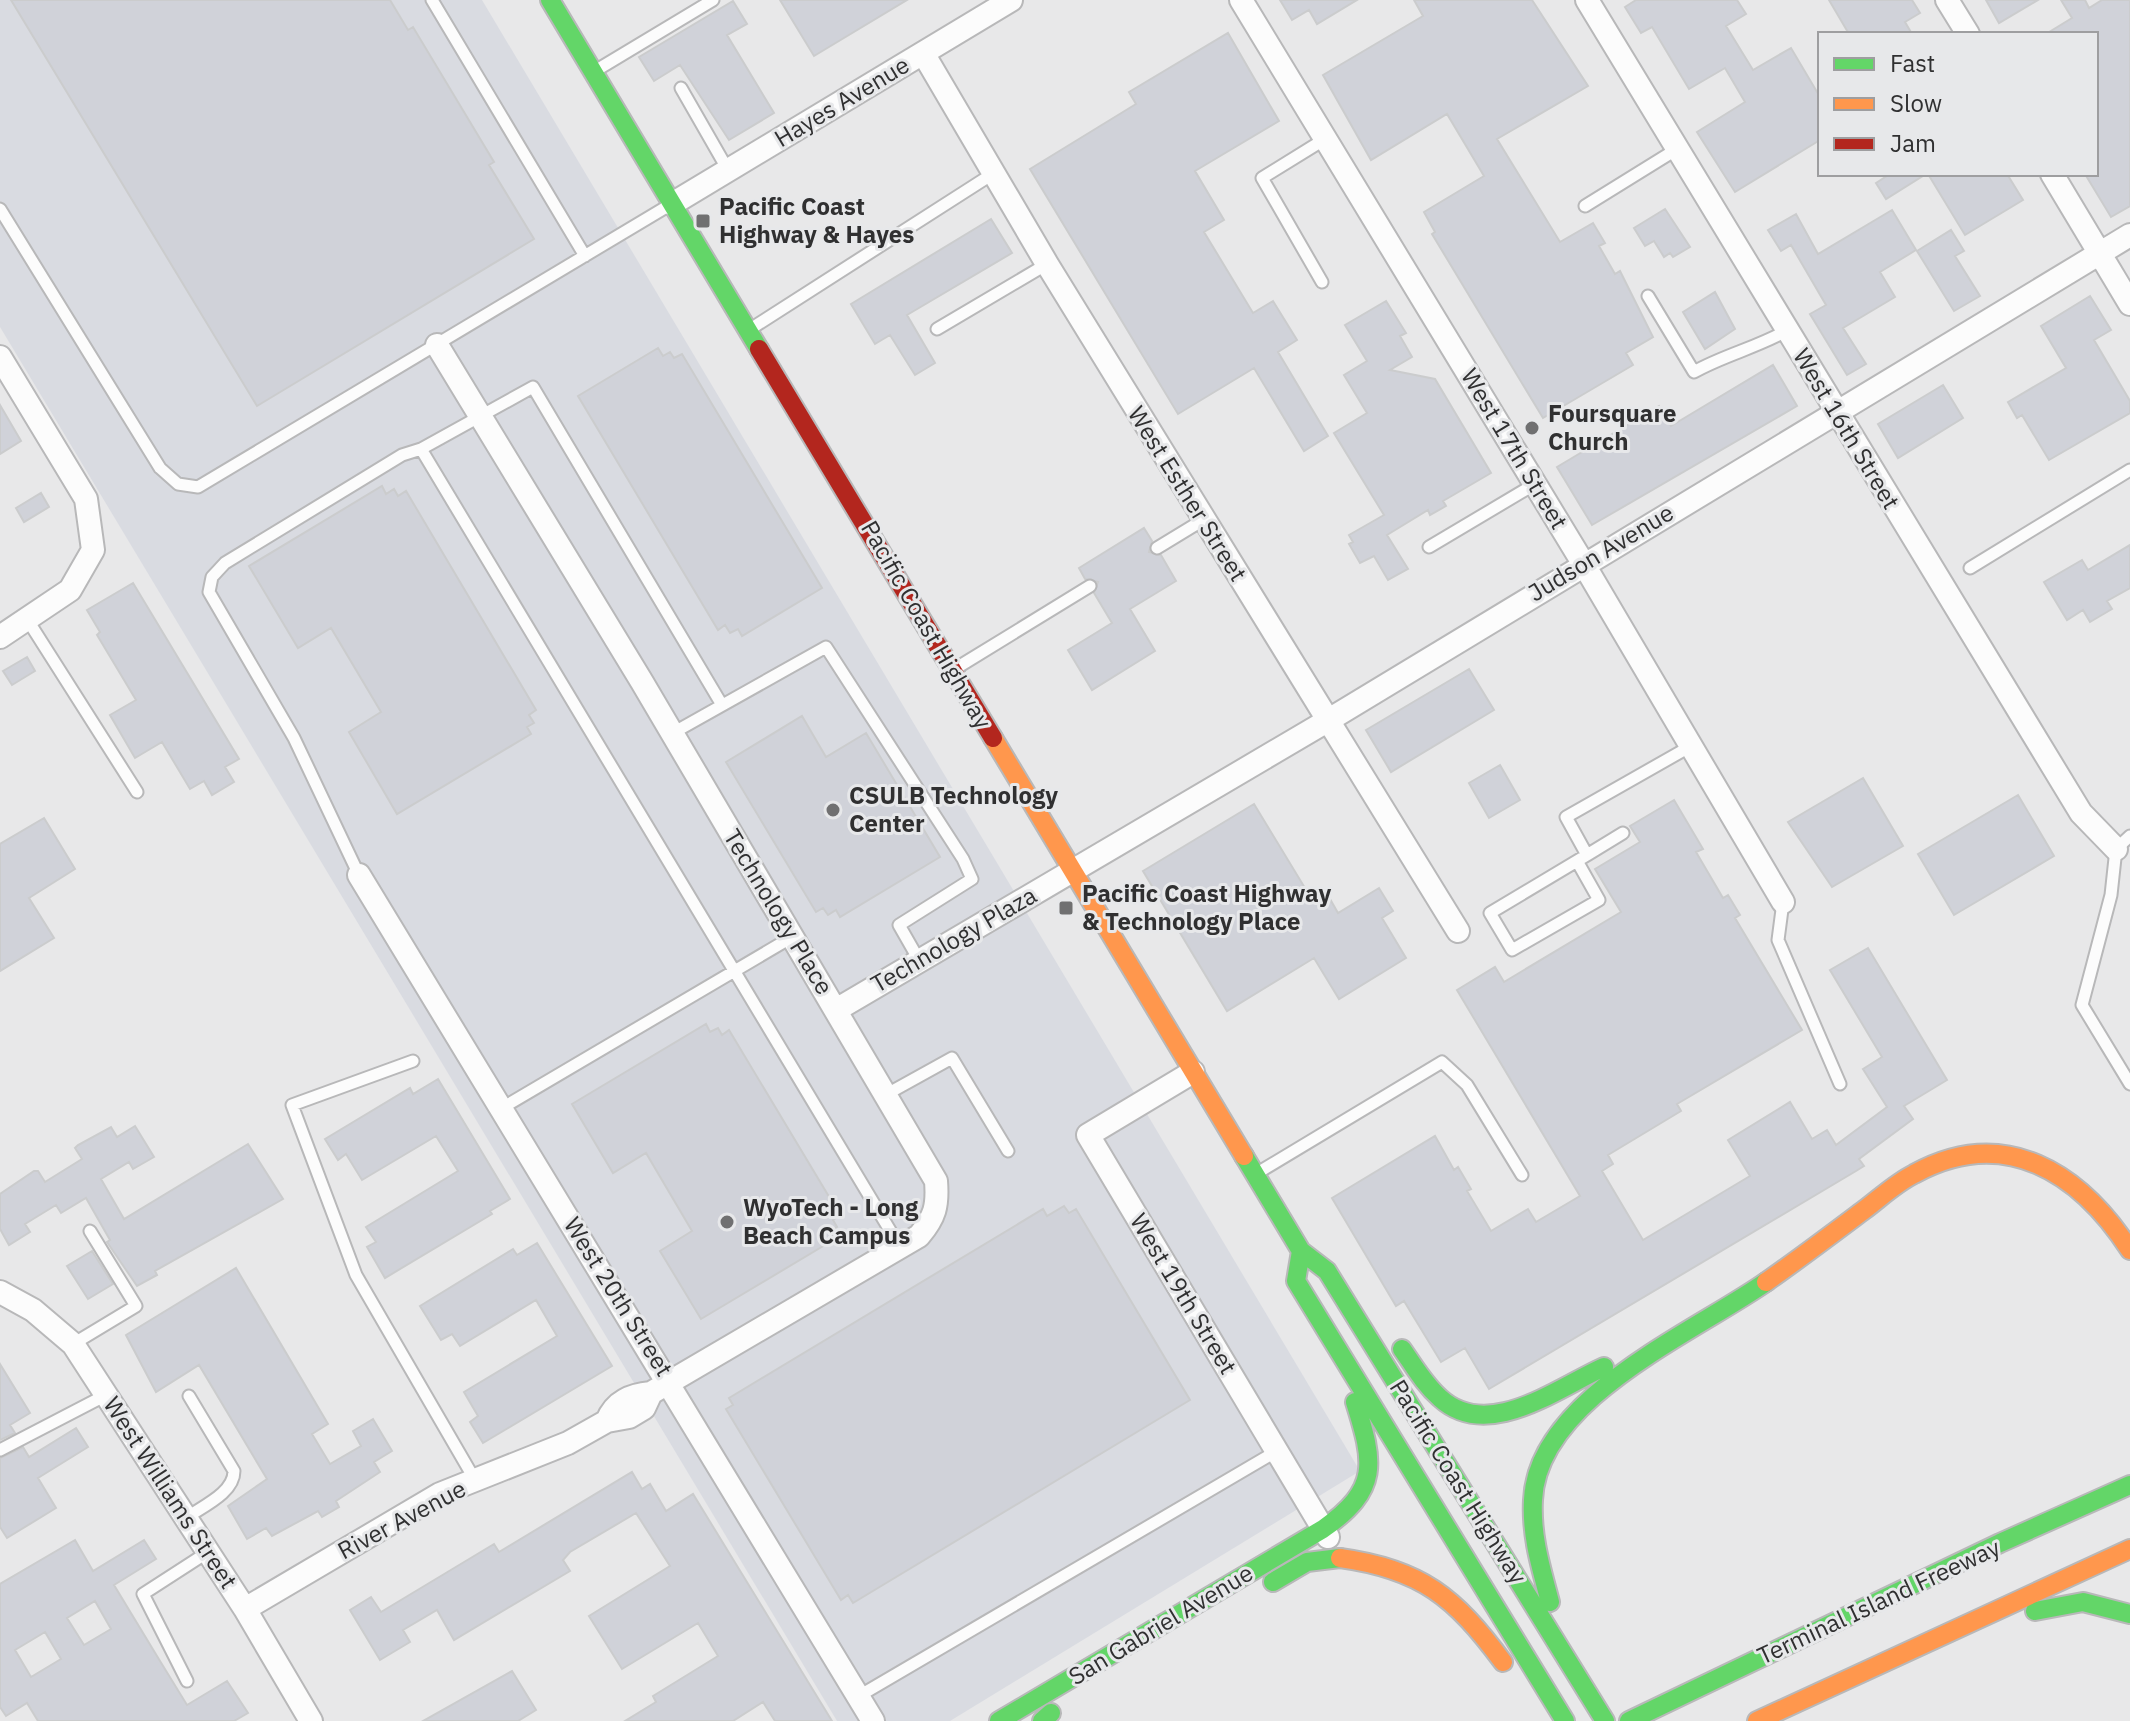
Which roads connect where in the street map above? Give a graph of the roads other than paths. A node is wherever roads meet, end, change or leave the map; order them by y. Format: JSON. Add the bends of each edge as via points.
{"nodes":[{"id":1,"x":432,"y":0,"type":"edge"},
{"id":2,"x":550,"y":0,"type":"edge"},
{"id":3,"x":713,"y":0,"type":"edge"},
{"id":4,"x":1011,"y":0,"type":"edge"},
{"id":5,"x":1241,"y":0,"type":"edge"},
{"id":6,"x":1587,"y":0,"type":"edge"},
{"id":7,"x":1947,"y":0,"type":"edge"},
{"id":8,"x":1967,"y":32,"type":"edge"},
{"id":9,"x":923,"y":53,"type":"junction"},
{"id":10,"x":594,"y":72,"type":"junction"},
{"id":11,"x":681,"y":88,"type":"dead end"},
{"id":12,"x":1325,"y":139,"type":"junction"},
{"id":13,"x":1677,"y":149,"type":"junction"},
{"id":14,"x":728,"y":170,"type":"junction"},
{"id":15,"x":994,"y":173,"type":"junction"},
{"id":16,"x":2053,"y":176,"type":"edge"},
{"id":17,"x":672,"y":204,"type":"junction"},
{"id":18,"x":1585,"y":206,"type":"dead end"},
{"id":19,"x":0,"y":209,"type":"edge"},
{"id":20,"x":2130,"y":235,"type":"edge"},
{"id":21,"x":2099,"y":253,"type":"junction"},
{"id":22,"x":585,"y":256,"type":"junction"},
{"id":23,"x":1047,"y":264,"type":"junction"},
{"id":24,"x":1322,"y":282,"type":"dead end"},
{"id":25,"x":1648,"y":296,"type":"dead end"},
{"id":26,"x":2130,"y":304,"type":"edge"},
{"id":27,"x":937,"y":329,"type":"dead end"},
{"id":28,"x":748,"y":330,"type":"junction"},
{"id":29,"x":1786,"y":331,"type":"junction"},
{"id":30,"x":437,"y":345,"type":"junction"},
{"id":31,"x":0,"y":357,"type":"edge"},
{"id":32,"x":1835,"y":412,"type":"junction"},
{"id":33,"x":480,"y":415,"type":"junction"},
{"id":34,"x":421,"y":449,"type":"junction"},
{"id":35,"x":2130,"y":470,"type":"edge"},
{"id":36,"x":1535,"y":484,"type":"junction"},
{"id":37,"x":1203,"y":520,"type":"junction"},
{"id":38,"x":1429,"y":547,"type":"dead end"},
{"id":39,"x":1157,"y":548,"type":"dead end"},
{"id":40,"x":1583,"y":563,"type":"junction"},
{"id":41,"x":1970,"y":568,"type":"dead end"},
{"id":42,"x":1090,"y":586,"type":"dead end"},
{"id":43,"x":27,"y":619,"type":"junction"},
{"id":44,"x":0,"y":637,"type":"edge"},
{"id":45,"x":954,"y":669,"type":"junction"},
{"id":46,"x":722,"y":705,"type":"junction"},
{"id":47,"x":1327,"y":721,"type":"junction"},
{"id":48,"x":671,"y":734,"type":"junction"},
{"id":49,"x":1691,"y":746,"type":"junction"},
{"id":50,"x":137,"y":792,"type":"dead end"},
{"id":51,"x":1623,"y":833,"type":"dead end"},
{"id":52,"x":2123,"y":843,"type":"edge"},
{"id":53,"x":1582,"y":858,"type":"junction"},
{"id":54,"x":1072,"y":871,"type":"junction"},
{"id":55,"x":359,"y":875,"type":"joint"},
{"id":56,"x":1783,"y":902,"type":"joint"},
{"id":57,"x":1458,"y":931,"type":"dead end"},
{"id":58,"x":792,"y":937,"type":"junction"},
{"id":59,"x":919,"y":960,"type":"junction"},
{"id":60,"x":734,"y":971,"type":"junction"},
{"id":61,"x":836,"y":1010,"type":"junction"},
{"id":62,"x":413,"y":1061,"type":"dead end"},
{"id":63,"x":1193,"y":1072,"type":"junction"},
{"id":64,"x":1840,"y":1084,"type":"dead end"},
{"id":65,"x":2130,"y":1084,"type":"edge"},
{"id":66,"x":887,"y":1094,"type":"junction"},
{"id":67,"x":502,"y":1108,"type":"junction"},
{"id":68,"x":1008,"y":1151,"type":"dead end"},
{"id":69,"x":1255,"y":1174,"type":"junction"},
{"id":70,"x":1522,"y":1175,"type":"dead end"},
{"id":71,"x":90,"y":1231,"type":"dead end"},
{"id":72,"x":2127,"y":1243,"type":"edge"},
{"id":73,"x":900,"y":1247,"type":"junction"},
{"id":74,"x":1301,"y":1251,"type":"junction"},
{"id":75,"x":1327,"y":1271,"type":"junction"},
{"id":76,"x":0,"y":1292,"type":"edge"},
{"id":77,"x":1671,"y":1341,"type":"junction"},
{"id":78,"x":73,"y":1344,"type":"junction"},
{"id":79,"x":1340,"y":1353,"type":"junction"},
{"id":80,"x":661,"y":1388,"type":"junction"},
{"id":81,"x":106,"y":1395,"type":"junction"},
{"id":82,"x":189,"y":1396,"type":"dead end"},
{"id":83,"x":0,"y":1450,"type":"edge"},
{"id":84,"x":1277,"y":1451,"type":"junction"},
{"id":85,"x":475,"y":1480,"type":"junction"},
{"id":86,"x":2083,"y":1485,"type":"dead end"},
{"id":87,"x":2130,"y":1485,"type":"edge"},
{"id":88,"x":186,"y":1518,"type":"junction"},
{"id":89,"x":1323,"y":1529,"type":"junction"},
{"id":90,"x":2000,"y":1543,"type":"junction"},
{"id":91,"x":2130,"y":1549,"type":"edge"},
{"id":92,"x":208,"y":1552,"type":"junction"},
{"id":93,"x":1340,"y":1558,"type":"junction"},
{"id":94,"x":1253,"y":1594,"type":"dead end"},
{"id":95,"x":245,"y":1609,"type":"junction"},
{"id":96,"x":2130,"y":1614,"type":"edge"},
{"id":97,"x":1968,"y":1625,"type":"junction"},
{"id":98,"x":1576,"y":1672,"type":"junction"},
{"id":99,"x":1511,"y":1674,"type":"dead end"},
{"id":100,"x":187,"y":1681,"type":"dead end"},
{"id":101,"x":859,"y":1696,"type":"junction"},
{"id":102,"x":1529,"y":1699,"type":"dead end"},
{"id":103,"x":311,"y":1721,"type":"edge"},
{"id":104,"x":873,"y":1721,"type":"edge"},
{"id":105,"x":999,"y":1721,"type":"edge"},
{"id":106,"x":1549,"y":1721,"type":"edge"},
{"id":107,"x":1565,"y":1721,"type":"edge"},
{"id":108,"x":1605,"y":1721,"type":"edge"},
{"id":109,"x":1629,"y":1721,"type":"edge"},
{"id":110,"x":1757,"y":1721,"type":"edge"}],
"edges":[{"from":1,"to":22,"type":"lane"},
{"from":2,"to":10,"type":"main road","name":"Pacific Coast Highway"},
{"from":3,"to":10,"type":"lane"},
{"from":4,"to":9,"type":"street","name":"Hayes Avenue"},
{"from":5,"to":12,"type":"street","name":"West 17th Street"},
{"from":6,"to":13,"type":"street","name":"West 16th Street"},
{"from":7,"to":8,"type":"street"},
{"from":9,"to":14,"type":"street","name":"Hayes Avenue"},
{"from":9,"to":15,"type":"street","name":"West Esther Street"},
{"from":10,"to":17,"type":"main road","name":"Pacific Coast Highway"},
{"from":11,"to":14,"type":"lane"},
{"from":12,"to":24,"type":"lane","via":[[1262,178]]},
{"from":12,"to":36,"type":"street","name":"West 17th Street"},
{"from":13,"to":18,"type":"lane"},
{"from":13,"to":29,"type":"street","name":"West 16th Street"},
{"from":14,"to":17,"type":"street","name":"Hayes Avenue"},
{"from":15,"to":23,"type":"street","name":"West Esther Street"},
{"from":15,"to":28,"type":"lane"},
{"from":16,"to":21,"type":"street"},
{"from":17,"to":22,"type":"lane"},
{"from":17,"to":28,"type":"main road","name":"Pacific Coast Highway"},
{"from":19,"to":30,"type":"lane","via":[[160,468],[178,484],[198,487]]},
{"from":20,"to":21,"type":"street","name":"Judson Avenue"},
{"from":21,"to":26,"type":"street"},
{"from":21,"to":32,"type":"street","name":"Judson Avenue"},
{"from":22,"to":30,"type":"lane"},
{"from":23,"to":27,"type":"lane"},
{"from":23,"to":37,"type":"street","name":"West Esther Street"},
{"from":25,"to":29,"type":"lane","via":[[1694,372]]},
{"from":28,"to":45,"type":"main road","name":"Pacific Coast Highway"},
{"from":29,"to":32,"type":"street","name":"West 16th Street"},
{"from":30,"to":33,"type":"street","name":"Technology Place"},
{"from":31,"to":43,"type":"street","via":[[86,499],[93,550],[70,590]]},
{"from":32,"to":40,"type":"street","name":"Judson Avenue"},
{"from":32,"to":52,"type":"street","name":"West 16th Street","via":[[2081,813]]},
{"from":33,"to":34,"type":"lane"},
{"from":33,"to":46,"type":"lane","via":[[533,387]]},
{"from":33,"to":48,"type":"street","name":"Technology Place"},
{"from":34,"to":55,"type":"lane","via":[[402,455],[225,563],[212,577],[209,592],[294,738]]},
{"from":34,"to":60,"type":"lane"},
{"from":35,"to":41,"type":"lane"},
{"from":36,"to":38,"type":"lane"},
{"from":36,"to":40,"type":"street","name":"West 17th Street"},
{"from":37,"to":39,"type":"lane"},
{"from":37,"to":47,"type":"street","name":"West Esther Street"},
{"from":40,"to":47,"type":"street","name":"Judson Avenue"},
{"from":40,"to":49,"type":"street","name":"West 17th Street"},
{"from":42,"to":45,"type":"lane"},
{"from":43,"to":44,"type":"street"},
{"from":43,"to":50,"type":"lane"},
{"from":45,"to":54,"type":"main road","name":"Pacific Coast Highway"},
{"from":46,"to":48,"type":"lane"},
{"from":46,"to":59,"type":"lane","via":[[826,647],[972,879],[899,925]]},
{"from":47,"to":54,"type":"street","name":"Judson Avenue"},
{"from":47,"to":57,"type":"street","name":"West Esther Street"},
{"from":48,"to":58,"type":"street","name":"Technology Place"},
{"from":49,"to":53,"type":"lane","via":[[1566,817]]},
{"from":49,"to":56,"type":"street","name":"West 17th Street"},
{"from":51,"to":53,"type":"lane"},
{"from":52,"to":65,"type":"lane","via":[[2082,1005]]},
{"from":53,"to":53,"type":"lane","via":[[1490,913],[1512,950],[1599,900]]},
{"from":54,"to":59,"type":"street","name":"Technology Plaza"},
{"from":54,"to":63,"type":"main road","name":"Pacific Coast Highway"},
{"from":55,"to":67,"type":"street","name":"West 20th Street"},
{"from":56,"to":64,"type":"lane","via":[[1778,940]]},
{"from":58,"to":60,"type":"lane"},
{"from":58,"to":61,"type":"street","name":"Technology Place"},
{"from":59,"to":61,"type":"street","name":"Technology Plaza"},
{"from":60,"to":67,"type":"lane"},
{"from":60,"to":73,"type":"lane"},
{"from":61,"to":66,"type":"street","name":"Technology Place"},
{"from":62,"to":85,"type":"lane","via":[[292,1105],[356,1275]]},
{"from":63,"to":69,"type":"main road","name":"Pacific Coast Highway"},
{"from":63,"to":84,"type":"street","name":"West 19th Street","via":[[1088,1135]]},
{"from":66,"to":68,"type":"lane","via":[[952,1058]]},
{"from":66,"to":73,"type":"street","name":"Technology Place","via":[[936,1181],[938,1202],[934,1218],[919,1236]]},
{"from":67,"to":80,"type":"street","name":"West 20th Street"},
{"from":69,"to":70,"type":"lane","via":[[1442,1062],[1467,1085]]},
{"from":69,"to":74,"type":"main road","name":"Pacific Coast Highway"},
{"from":71,"to":78,"type":"lane","via":[[136,1306]]},
{"from":72,"to":77,"type":"main road","via":[[2085,1190],[2048,1166],[2007,1155],[1958,1156],[1913,1174],[1717,1315]]},
{"from":73,"to":80,"type":"street","name":"Technology Place"},
{"from":74,"to":75,"type":"main road","name":"Pacific Coast Highway"},
{"from":74,"to":79,"type":"main road","name":"Pacific Coast Highway","via":[[1296,1281]]},
{"from":75,"to":77,"type":"main road","via":[[1398,1343],[1437,1395],[1472,1415],[1525,1405]]},
{"from":75,"to":98,"type":"main road","name":"Pacific Coast Highway"},
{"from":76,"to":78,"type":"street","name":"West Williams Street","via":[[33,1310]]},
{"from":77,"to":98,"type":"main road","via":[[1571,1413],[1538,1471],[1530,1516],[1533,1546]]},
{"from":78,"to":81,"type":"street","name":"West Williams Street"},
{"from":79,"to":89,"type":"main road","name":"San Gabriel Avenue","via":[[1368,1444],[1370,1472],[1358,1504]]},
{"from":79,"to":107,"type":"main road","name":"Pacific Coast Highway"},
{"from":80,"to":85,"type":"street","name":"River Avenue","via":[[644,1408],[621,1421],[607,1421],[568,1443]]},
{"from":80,"to":101,"type":"street","name":"West 20th Street"},
{"from":81,"to":83,"type":"lane"},
{"from":81,"to":88,"type":"street","name":"West Williams Street"},
{"from":82,"to":88,"type":"lane","via":[[234,1477],[231,1486]]},
{"from":84,"to":89,"type":"street","name":"West 19th Street"},
{"from":84,"to":101,"type":"lane"},
{"from":85,"to":95,"type":"street","name":"River Avenue","via":[[440,1494]]},
{"from":86,"to":90,"type":"main road"},
{"from":87,"to":90,"type":"main road","name":"Terminal Island Freeway"},
{"from":88,"to":92,"type":"street","name":"West Williams Street"},
{"from":89,"to":93,"type":"street","name":"West 19th Street"},
{"from":89,"to":105,"type":"main road","name":"San Gabriel Avenue"},
{"from":90,"to":109,"type":"main road","name":"Terminal Island Freeway"},
{"from":91,"to":97,"type":"main road"},
{"from":92,"to":95,"type":"street","name":"West Williams Street"},
{"from":92,"to":100,"type":"lane","via":[[143,1594]]},
{"from":93,"to":94,"type":"main road","name":"San Gabriel Avenue","via":[[1307,1562]]},
{"from":93,"to":99,"type":"main road","name":"San Gabriel Avenue","via":[[1413,1572],[1446,1592]]},
{"from":95,"to":103,"type":"street","name":"West Williams Street"},
{"from":96,"to":97,"type":"main road","via":[[2080,1600]]},
{"from":97,"to":110,"type":"main road"},
{"from":98,"to":108,"type":"main road","name":"Pacific Coast Highway"},
{"from":101,"to":104,"type":"street","name":"West 20th Street"},
{"from":102,"to":106,"type":"main road"}]}
